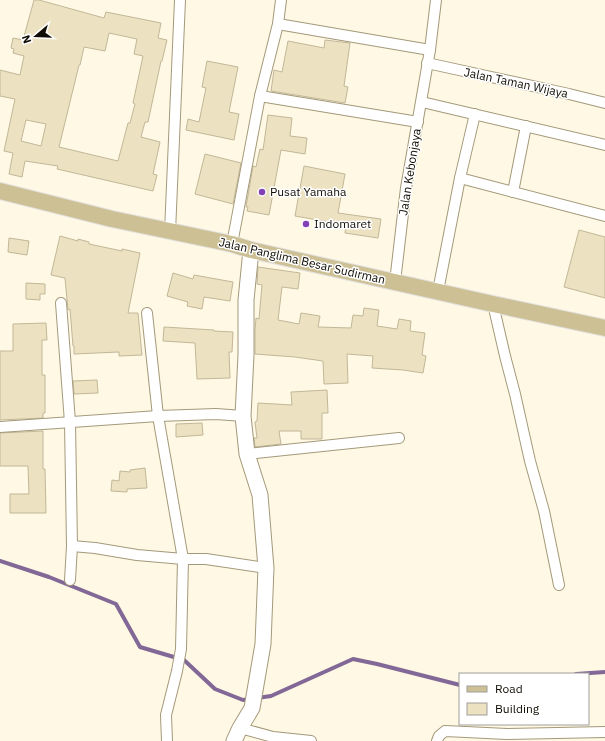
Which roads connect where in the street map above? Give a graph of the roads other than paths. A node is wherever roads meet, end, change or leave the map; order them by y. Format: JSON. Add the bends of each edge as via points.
{"nodes":[{"id":1,"x":180,"y":0,"type":"edge"},
{"id":2,"x":282,"y":0,"type":"edge"},
{"id":3,"x":436,"y":0,"type":"edge"},
{"id":4,"x":278,"y":24,"type":"junction"},
{"id":5,"x":430,"y":50,"type":"junction"},
{"id":6,"x":427,"y":63,"type":"junction"},
{"id":7,"x":260,"y":96,"type":"junction"},
{"id":8,"x":422,"y":102,"type":"junction"},
{"id":9,"x":605,"y":103,"type":"edge"},
{"id":10,"x":475,"y":114,"type":"junction"},
{"id":11,"x":418,"y":122,"type":"junction"},
{"id":12,"x":526,"y":126,"type":"junction"},
{"id":13,"x":605,"y":145,"type":"edge"},
{"id":14,"x":460,"y":178,"type":"junction"},
{"id":15,"x":0,"y":191,"type":"edge"},
{"id":16,"x":513,"y":192,"type":"junction"},
{"id":17,"x":605,"y":216,"type":"edge"},
{"id":18,"x":170,"y":232,"type":"junction"},
{"id":19,"x":232,"y":244,"type":"junction"},
{"id":20,"x":251,"y":250,"type":"junction"},
{"id":21,"x":395,"y":282,"type":"junction"},
{"id":22,"x":438,"y":292,"type":"junction"},
{"id":23,"x":61,"y":303,"type":"dead end"},
{"id":24,"x":493,"y":304,"type":"junction"},
{"id":25,"x":147,"y":313,"type":"dead end"},
{"id":26,"x":605,"y":328,"type":"edge"},
{"id":27,"x":158,"y":416,"type":"junction"},
{"id":28,"x":243,"y":416,"type":"junction"},
{"id":29,"x":70,"y":422,"type":"junction"},
{"id":30,"x":0,"y":427,"type":"edge"},
{"id":31,"x":399,"y":438,"type":"dead end"},
{"id":32,"x":247,"y":454,"type":"junction"},
{"id":33,"x":72,"y":546,"type":"junction"},
{"id":34,"x":183,"y":559,"type":"junction"},
{"id":35,"x":266,"y":568,"type":"junction"},
{"id":36,"x":70,"y":580,"type":"dead end"},
{"id":37,"x":559,"y":585,"type":"dead end"},
{"id":38,"x":605,"y":732,"type":"edge"},
{"id":39,"x":238,"y":734,"type":"edge"},
{"id":40,"x":167,"y":741,"type":"edge"},
{"id":41,"x":311,"y":741,"type":"edge"},
{"id":42,"x":437,"y":741,"type":"edge"}],
"edges":[{"from":1,"to":18,"type":"street"},
{"from":2,"to":4,"type":"street"},
{"from":3,"to":5,"type":"street","name":"Jalan Kebonjaya"},
{"from":4,"to":5,"type":"street"},
{"from":4,"to":7,"type":"street"},
{"from":5,"to":6,"type":"street","name":"Jalan Kebonjaya"},
{"from":6,"to":8,"type":"street","name":"Jalan Kebonjaya"},
{"from":6,"to":9,"type":"street","name":"Jalan Taman Wijaya"},
{"from":7,"to":11,"type":"street"},
{"from":7,"to":19,"type":"street"},
{"from":8,"to":10,"type":"street"},
{"from":8,"to":11,"type":"street","name":"Jalan Kebonjaya"},
{"from":10,"to":12,"type":"street"},
{"from":10,"to":14,"type":"street"},
{"from":11,"to":21,"type":"street","name":"Jalan Kebonjaya","via":[[406,188]]},
{"from":12,"to":13,"type":"street"},
{"from":12,"to":16,"type":"street"},
{"from":14,"to":16,"type":"street"},
{"from":14,"to":22,"type":"street"},
{"from":15,"to":18,"type":"main road","name":"Jalan Panglima Besar Sudirman"},
{"from":16,"to":17,"type":"street"},
{"from":18,"to":19,"type":"main road","name":"Jalan Panglima Besar Sudirman"},
{"from":19,"to":20,"type":"main road","name":"Jalan Panglima Besar Sudirman"},
{"from":20,"to":21,"type":"main road","name":"Jalan Panglima Besar Sudirman"},
{"from":20,"to":28,"type":"main road","via":[[246,300]]},
{"from":21,"to":22,"type":"main road","name":"Jalan Panglima Besar Sudirman"},
{"from":22,"to":24,"type":"main road","name":"Jalan Panglima Besar Sudirman"},
{"from":23,"to":29,"type":"street"},
{"from":24,"to":26,"type":"main road","name":"Jalan Panglima Besar Sudirman"},
{"from":24,"to":37,"type":"street","via":[[544,511]]},
{"from":25,"to":27,"type":"street"},
{"from":27,"to":28,"type":"street"},
{"from":27,"to":29,"type":"street"},
{"from":27,"to":34,"type":"street"},
{"from":28,"to":32,"type":"main road"},
{"from":29,"to":30,"type":"street"},
{"from":29,"to":33,"type":"street"},
{"from":31,"to":32,"type":"street"},
{"from":32,"to":35,"type":"main road","via":[[260,495]]},
{"from":33,"to":34,"type":"street"},
{"from":33,"to":36,"type":"street"},
{"from":34,"to":35,"type":"street","via":[[206,559]]},
{"from":34,"to":40,"type":"street","via":[[181,649],[166,715]]},
{"from":35,"to":39,"type":"main road","via":[[263,644],[252,708]]},
{"from":38,"to":42,"type":"street","via":[[507,734],[444,731]]},
{"from":39,"to":41,"type":"street"}]}
